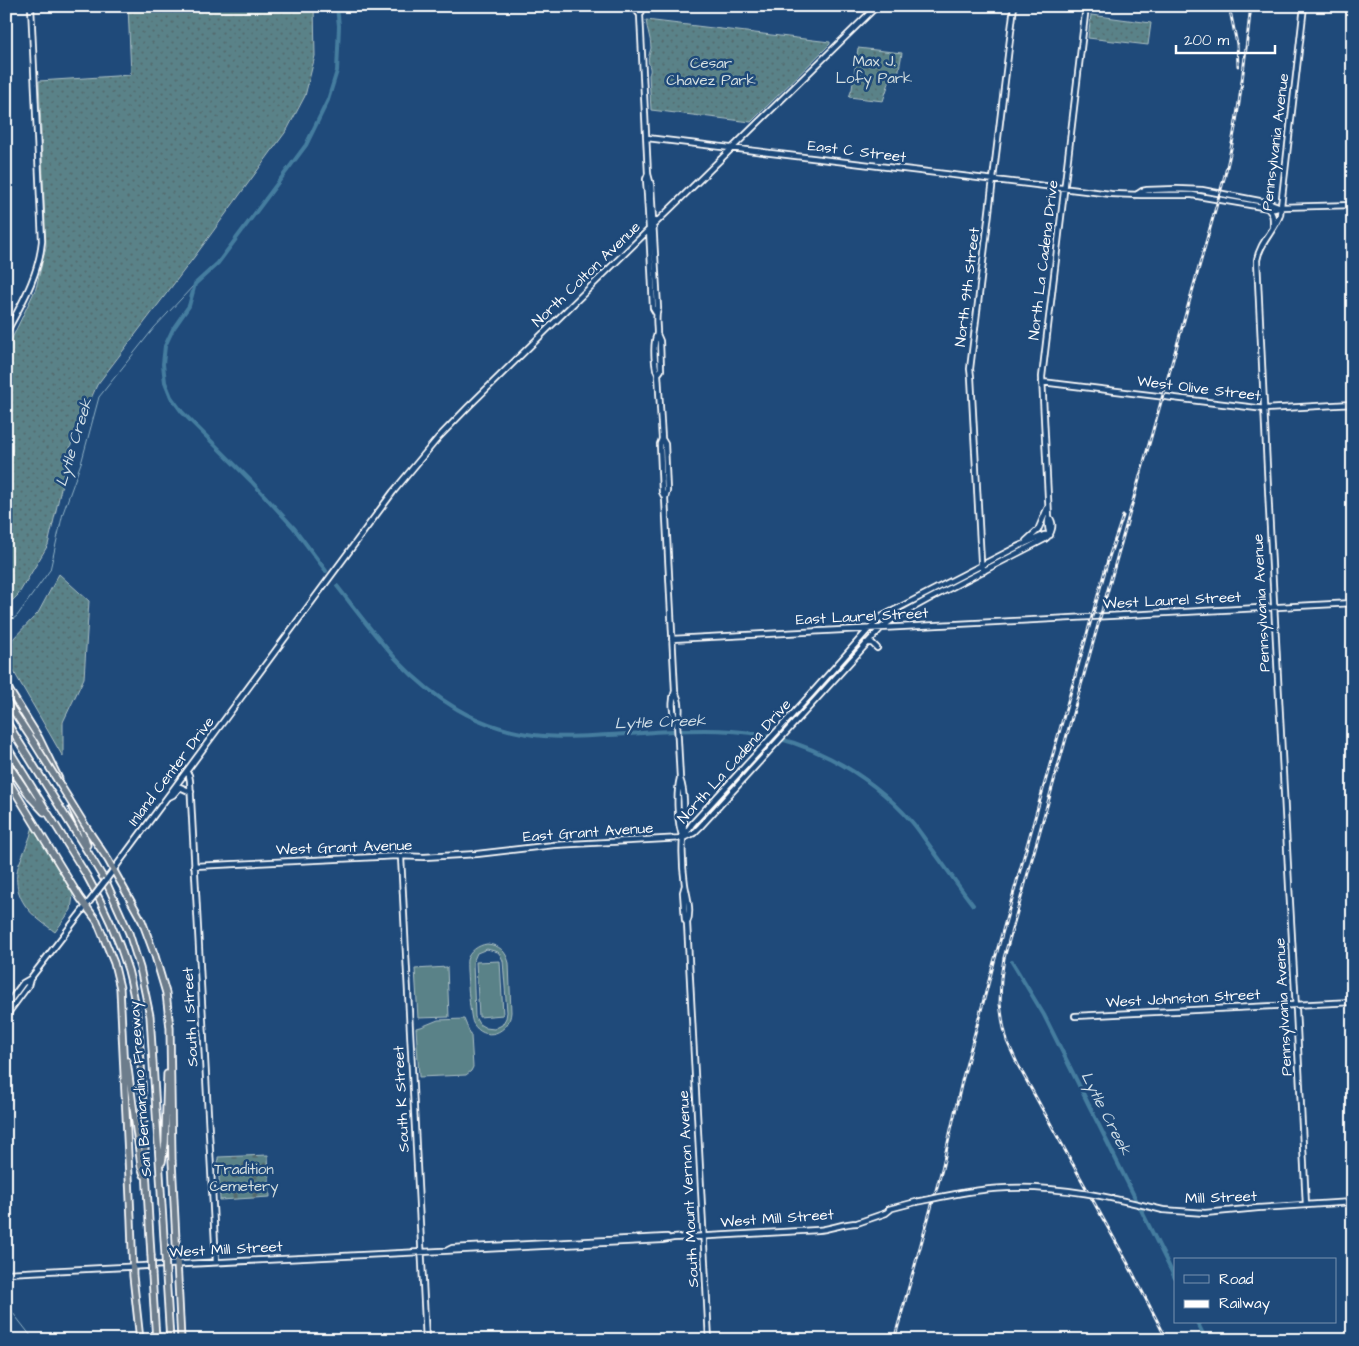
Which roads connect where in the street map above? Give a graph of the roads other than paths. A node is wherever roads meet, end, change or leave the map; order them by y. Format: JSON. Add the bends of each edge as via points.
{"nodes":[{"id":1,"x":31,"y":6,"type":"edge"},
{"id":2,"x":637,"y":6,"type":"edge"},
{"id":3,"x":642,"y":6,"type":"edge"},
{"id":4,"x":877,"y":6,"type":"edge"},
{"id":5,"x":1014,"y":6,"type":"edge"},
{"id":6,"x":1086,"y":6,"type":"edge"},
{"id":7,"x":1304,"y":6,"type":"edge"},
{"id":8,"x":640,"y":15,"type":"junction"},
{"id":9,"x":647,"y":138,"type":"junction"},
{"id":10,"x":732,"y":148,"type":"junction"},
{"id":11,"x":648,"y":174,"type":"junction"},
{"id":12,"x":993,"y":180,"type":"junction"},
{"id":13,"x":1064,"y":188,"type":"junction"},
{"id":14,"x":1136,"y":195,"type":"junction"},
{"id":15,"x":1353,"y":205,"type":"edge"},
{"id":16,"x":1266,"y":207,"type":"junction"},
{"id":17,"x":1281,"y":208,"type":"junction"},
{"id":18,"x":654,"y":225,"type":"junction"},
{"id":19,"x":1273,"y":228,"type":"junction"},
{"id":20,"x":650,"y":230,"type":"junction"},
{"id":21,"x":656,"y":314,"type":"junction"},
{"id":22,"x":6,"y":333,"type":"edge"},
{"id":23,"x":1042,"y":382,"type":"junction"},
{"id":24,"x":1353,"y":404,"type":"edge"},
{"id":25,"x":1265,"y":408,"type":"junction"},
{"id":26,"x":1049,"y":506,"type":"junction"},
{"id":27,"x":1050,"y":535,"type":"junction"},
{"id":28,"x":1017,"y":547,"type":"junction"},
{"id":29,"x":981,"y":565,"type":"junction"},
{"id":30,"x":984,"y":571,"type":"junction"},
{"id":31,"x":330,"y":577,"type":"joint"},
{"id":32,"x":1353,"y":602,"type":"edge"},
{"id":33,"x":1274,"y":607,"type":"junction"},
{"id":34,"x":896,"y":617,"type":"junction"},
{"id":35,"x":1054,"y":619,"type":"joint"},
{"id":36,"x":902,"y":627,"type":"junction"},
{"id":37,"x":869,"y":628,"type":"junction"},
{"id":38,"x":881,"y":628,"type":"junction"},
{"id":39,"x":852,"y":629,"type":"junction"},
{"id":40,"x":672,"y":639,"type":"junction"},
{"id":41,"x":858,"y":640,"type":"junction"},
{"id":42,"x":866,"y":643,"type":"junction"},
{"id":43,"x":877,"y":648,"type":"dead end"},
{"id":44,"x":831,"y":670,"type":"junction"},
{"id":45,"x":837,"y":675,"type":"junction"},
{"id":46,"x":6,"y":685,"type":"edge"},
{"id":47,"x":6,"y":700,"type":"edge"},
{"id":48,"x":6,"y":722,"type":"edge"},
{"id":49,"x":6,"y":745,"type":"edge"},
{"id":50,"x":6,"y":761,"type":"edge"},
{"id":51,"x":186,"y":772,"type":"junction"},
{"id":52,"x":6,"y":776,"type":"edge"},
{"id":53,"x":191,"y":792,"type":"junction"},
{"id":54,"x":167,"y":797,"type":"junction"},
{"id":55,"x":714,"y":800,"type":"junction"},
{"id":56,"x":720,"y":805,"type":"junction"},
{"id":57,"x":54,"y":823,"type":"junction"},
{"id":58,"x":683,"y":838,"type":"junction"},
{"id":59,"x":495,"y":852,"type":"joint"},
{"id":60,"x":90,"y":854,"type":"junction"},
{"id":61,"x":401,"y":857,"type":"junction"},
{"id":62,"x":194,"y":866,"type":"junction"},
{"id":63,"x":111,"y":872,"type":"junction"},
{"id":64,"x":88,"y":904,"type":"junction"},
{"id":65,"x":162,"y":978,"type":"junction"},
{"id":66,"x":30,"y":979,"type":"junction"},
{"id":67,"x":120,"y":996,"type":"junction"},
{"id":68,"x":1353,"y":1002,"type":"edge"},
{"id":69,"x":1296,"y":1005,"type":"junction"},
{"id":70,"x":6,"y":1006,"type":"edge"},
{"id":71,"x":6,"y":1016,"type":"edge"},
{"id":72,"x":1075,"y":1016,"type":"dead end"},
{"id":73,"x":160,"y":1174,"type":"junction"},
{"id":74,"x":147,"y":1182,"type":"junction"},
{"id":75,"x":1032,"y":1188,"type":"joint"},
{"id":76,"x":1353,"y":1202,"type":"edge"},
{"id":77,"x":1306,"y":1205,"type":"junction"},
{"id":78,"x":703,"y":1236,"type":"junction"},
{"id":79,"x":422,"y":1251,"type":"junction"},
{"id":80,"x":216,"y":1262,"type":"junction"},
{"id":81,"x":178,"y":1264,"type":"junction"},
{"id":82,"x":133,"y":1267,"type":"junction"},
{"id":83,"x":6,"y":1273,"type":"edge"},
{"id":84,"x":140,"y":1340,"type":"edge"},
{"id":85,"x":156,"y":1340,"type":"edge"},
{"id":86,"x":170,"y":1340,"type":"edge"},
{"id":87,"x":181,"y":1340,"type":"edge"},
{"id":88,"x":426,"y":1340,"type":"edge"},
{"id":89,"x":709,"y":1340,"type":"edge"}],
"edges":[{"from":1,"to":22,"type":"street","via":[[42,241],[28,292]]},
{"from":2,"to":8,"type":"street"},
{"from":3,"to":8,"type":"street"},
{"from":4,"to":10,"type":"street","name":"North Colton Avenue"},
{"from":5,"to":12,"type":"street","name":"North 9th Street"},
{"from":6,"to":13,"type":"street","name":"North La Cadena Drive"},
{"from":7,"to":17,"type":"street","name":"Pennsylvania Avenue"},
{"from":8,"to":9,"type":"street"},
{"from":9,"to":10,"type":"street","name":"East C Street"},
{"from":9,"to":11,"type":"street"},
{"from":10,"to":12,"type":"street","name":"East C Street"},
{"from":10,"to":18,"type":"street","name":"North Colton Avenue"},
{"from":11,"to":18,"type":"street"},
{"from":11,"to":20,"type":"street"},
{"from":12,"to":13,"type":"street","name":"East C Street"},
{"from":12,"to":29,"type":"street","name":"North 9th Street","via":[[970,369]]},
{"from":13,"to":14,"type":"street","name":"East C Street"},
{"from":13,"to":23,"type":"street","name":"North La Cadena Drive"},
{"from":14,"to":16,"type":"street","via":[[1192,195]]},
{"from":14,"to":17,"type":"street","via":[[1147,190],[1202,190]]},
{"from":15,"to":17,"type":"street"},
{"from":16,"to":17,"type":"street"},
{"from":16,"to":19,"type":"street","via":[[1273,216]]},
{"from":17,"to":19,"type":"street","name":"Pennsylvania Avenue"},
{"from":18,"to":20,"type":"street","name":"North Colton Avenue"},
{"from":18,"to":21,"type":"street"},
{"from":19,"to":25,"type":"street","name":"Pennsylvania Avenue","via":[[1257,260]]},
{"from":20,"to":21,"type":"street","via":[[653,308]]},
{"from":20,"to":31,"type":"street","name":"North Colton Avenue","via":[[438,438],[398,485]]},
{"from":21,"to":40,"type":"street","name":"South Mount Vernon Avenue","via":[[654,342]]},
{"from":23,"to":25,"type":"street","name":"West Olive Street"},
{"from":23,"to":26,"type":"street","name":"North La Cadena Drive"},
{"from":24,"to":25,"type":"street","name":"West Olive Street"},
{"from":25,"to":33,"type":"street","name":"Pennsylvania Avenue"},
{"from":26,"to":27,"type":"street","name":"North La Cadena Drive"},
{"from":26,"to":28,"type":"street","via":[[1038,530]]},
{"from":27,"to":28,"type":"street","name":"North La Cadena Drive"},
{"from":27,"to":30,"type":"street","name":"North La Cadena Drive"},
{"from":28,"to":29,"type":"street","name":"North La Cadena Drive"},
{"from":29,"to":30,"type":"street","name":"North 9th Street"},
{"from":29,"to":37,"type":"street","name":"North La Cadena Drive","via":[[883,616]]},
{"from":30,"to":34,"type":"street","name":"North La Cadena Drive"},
{"from":31,"to":51,"type":"street","name":"Inland Center Drive"},
{"from":32,"to":33,"type":"street","name":"West Laurel Street"},
{"from":33,"to":35,"type":"street","name":"West Laurel Street"},
{"from":33,"to":69,"type":"street","name":"Pennsylvania Avenue"},
{"from":34,"to":36,"type":"street"},
{"from":34,"to":38,"type":"street","name":"North La Cadena Drive"},
{"from":35,"to":36,"type":"street","name":"East Laurel Street"},
{"from":36,"to":38,"type":"street","name":"East Laurel Street"},
{"from":37,"to":38,"type":"street","name":"East Laurel Street"},
{"from":37,"to":39,"type":"street","name":"East Laurel Street"},
{"from":37,"to":41,"type":"street","name":"North La Cadena Drive"},
{"from":38,"to":42,"type":"street","name":"North La Cadena Drive"},
{"from":39,"to":40,"type":"street","name":"East Laurel Street"},
{"from":39,"to":41,"type":"street","via":[[858,634]]},
{"from":40,"to":58,"type":"street","name":"South Mount Vernon Avenue","via":[[678,697],[678,785]]},
{"from":41,"to":44,"type":"street","name":"North La Cadena Drive"},
{"from":42,"to":43,"type":"street"},
{"from":42,"to":45,"type":"street","name":"North La Cadena Drive"},
{"from":44,"to":45,"type":"street"},
{"from":44,"to":55,"type":"street","name":"North La Cadena Drive"},
{"from":45,"to":56,"type":"street","name":"North La Cadena Drive"},
{"from":46,"to":60,"type":"highway","via":[[54,768]]},
{"from":47,"to":63,"type":"highway","bridge":true},
{"from":48,"to":60,"type":"highway","name":"San Bernardino Freeway"},
{"from":49,"to":57,"type":"highway","name":"San Bernardino Freeway"},
{"from":50,"to":57,"type":"highway","via":[[31,798]]},
{"from":51,"to":53,"type":"street","name":"South I Street","via":[[190,776]]},
{"from":51,"to":54,"type":"street","name":"Inland Center Drive"},
{"from":52,"to":64,"type":"highway"},
{"from":53,"to":54,"type":"street","via":[[180,787],[173,796]]},
{"from":53,"to":62,"type":"street","name":"South I Street"},
{"from":54,"to":63,"type":"street","name":"Inland Center Drive"},
{"from":55,"to":56,"type":"street"},
{"from":55,"to":58,"type":"street","name":"North La Cadena Drive"},
{"from":56,"to":58,"type":"street","name":"North La Cadena Drive","via":[[694,833]]},
{"from":57,"to":74,"type":"highway","name":"San Bernardino Freeway","via":[[98,895],[128,972],[140,1041]]},
{"from":58,"to":59,"type":"street","name":"East Grant Avenue","via":[[533,846]]},
{"from":58,"to":78,"type":"street","name":"South Mount Vernon Avenue"},
{"from":59,"to":61,"type":"street","name":"West Grant Avenue"},
{"from":60,"to":73,"type":"highway","name":"San Bernardino Freeway","via":[[120,912],[140,968],[150,1016]]},
{"from":61,"to":62,"type":"street","name":"West Grant Avenue"},
{"from":61,"to":79,"type":"street","name":"South K Street"},
{"from":62,"to":80,"type":"street","name":"South I Street"},
{"from":63,"to":64,"type":"street","name":"Inland Center Drive","bridge":true},
{"from":63,"to":65,"type":"highway","via":[[142,921]]},
{"from":64,"to":66,"type":"street","name":"Inland Center Drive"},
{"from":64,"to":67,"type":"highway","via":[[109,949]]},
{"from":65,"to":73,"type":"highway","via":[[168,1049],[165,1143]]},
{"from":65,"to":81,"type":"highway","via":[[170,1028],[172,1161]]},
{"from":66,"to":70,"type":"street","name":"Inland Center Drive","via":[[23,983]]},
{"from":66,"to":71,"type":"street","name":"Inland Center Drive"},
{"from":67,"to":74,"type":"highway","via":[[141,1166]]},
{"from":67,"to":82,"type":"highway"},
{"from":68,"to":69,"type":"street","name":"West Johnston Street"},
{"from":69,"to":72,"type":"street","name":"West Johnston Street"},
{"from":69,"to":77,"type":"street","name":"Pennsylvania Avenue"},
{"from":73,"to":86,"type":"highway","name":"San Bernardino Freeway","bridge":true},
{"from":74,"to":85,"type":"highway","name":"San Bernardino Freeway","bridge":true},
{"from":75,"to":77,"type":"street","name":"Mill Street","bridge":true,"via":[[1086,1192],[1163,1210],[1205,1213]]},
{"from":75,"to":78,"type":"street","name":"West Mill Street","bridge":true,"via":[[980,1190],[916,1202],[829,1229]]},
{"from":76,"to":77,"type":"street","name":"Mill Street"},
{"from":78,"to":79,"type":"street","name":"West Mill Street"},
{"from":78,"to":89,"type":"street","name":"South Mount Vernon Avenue"},
{"from":79,"to":80,"type":"street","name":"West Mill Street"},
{"from":79,"to":88,"type":"street","name":"South K Street"},
{"from":80,"to":81,"type":"street","name":"West Mill Street"},
{"from":81,"to":82,"type":"street","name":"West Mill Street"},
{"from":81,"to":87,"type":"highway"},
{"from":82,"to":83,"type":"street","name":"West Mill Street"},
{"from":82,"to":84,"type":"highway"}]}
